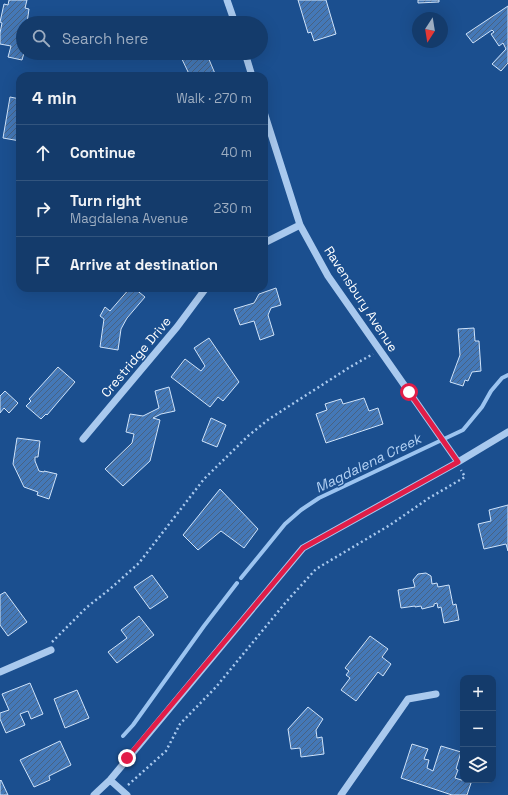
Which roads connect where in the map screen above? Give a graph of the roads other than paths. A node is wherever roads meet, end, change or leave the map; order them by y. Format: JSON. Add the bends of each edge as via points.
{"nodes":[{"id":1,"x":227,"y":0,"type":"edge"},
{"id":2,"x":233,"y":16,"type":"edge"},
{"id":3,"x":247,"y":60,"type":"edge"},
{"id":4,"x":251,"y":72,"type":"edge"},
{"id":5,"x":268,"y":125,"type":"edge"},
{"id":6,"x":300,"y":225,"type":"junction"},
{"id":7,"x":268,"y":241,"type":"edge"},
{"id":8,"x":203,"y":292,"type":"edge"},
{"id":9,"x":508,"y":432,"type":"edge"},
{"id":10,"x":83,"y":439,"type":"dead end"},
{"id":11,"x":458,"y":462,"type":"junction"},
{"id":12,"x":51,"y":650,"type":"road end"},
{"id":13,"x":0,"y":672,"type":"edge"},
{"id":14,"x":436,"y":694,"type":"dead end"},
{"id":15,"x":110,"y":780,"type":"junction"},
{"id":16,"x":125,"y":793,"type":"edge"},
{"id":17,"x":94,"y":795,"type":"edge"},
{"id":18,"x":341,"y":795,"type":"edge"}],
"edges":[{"from":1,"to":2,"type":"street"},
{"from":3,"to":4,"type":"street"},
{"from":5,"to":6,"type":"street","name":"Ravensbury Avenue"},
{"from":6,"to":7,"type":"street"},
{"from":6,"to":11,"type":"street","name":"Ravensbury Avenue","via":[[328,276]]},
{"from":8,"to":10,"type":"street","name":"Crestridge Drive"},
{"from":9,"to":11,"type":"street"},
{"from":11,"to":15,"type":"street","via":[[303,548]]},
{"from":12,"to":13,"type":"street"},
{"from":14,"to":18,"type":"street","via":[[408,699]]},
{"from":15,"to":16,"type":"street"},
{"from":15,"to":17,"type":"street"}]}
